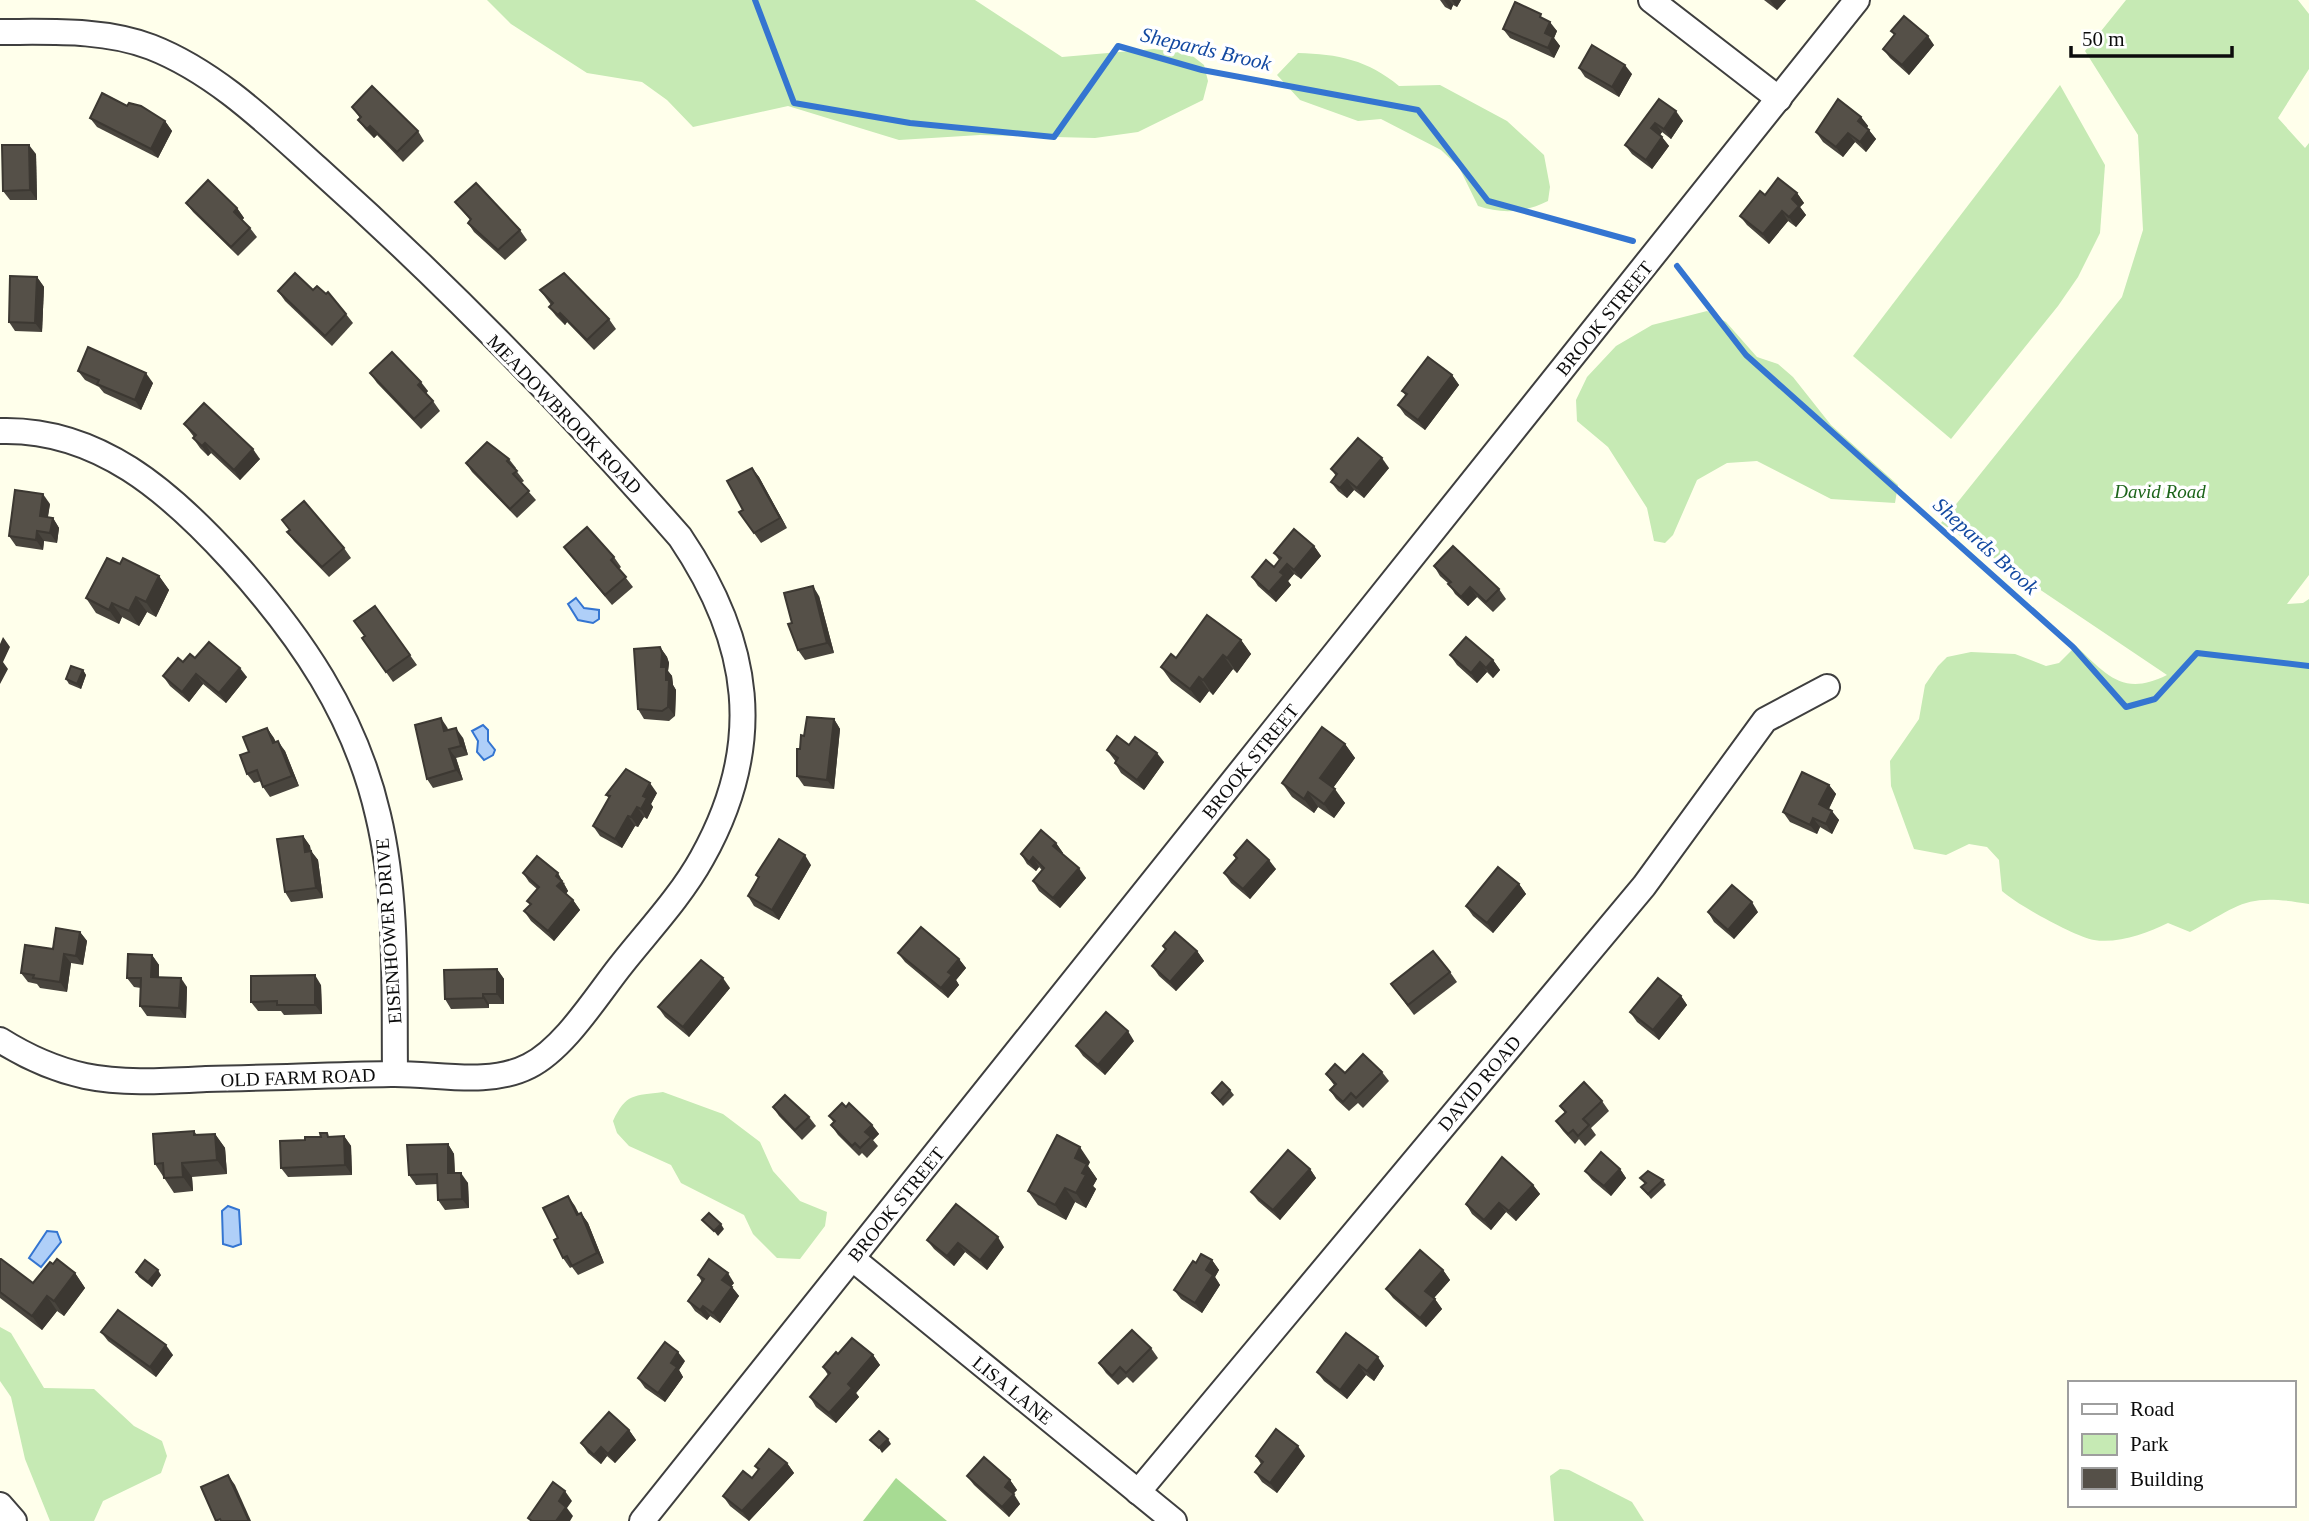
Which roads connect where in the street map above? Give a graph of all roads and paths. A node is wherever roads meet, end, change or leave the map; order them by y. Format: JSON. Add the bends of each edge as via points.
{"nodes":[{"id":1,"x":1651,"y":0,"type":"edge"},
{"id":2,"x":1857,"y":0,"type":"edge"},
{"id":3,"x":0,"y":32,"type":"edge"},
{"id":4,"x":1779,"y":99,"type":"junction"},
{"id":5,"x":0,"y":431,"type":"edge"},
{"id":6,"x":1827,"y":687,"type":"dead end"},
{"id":7,"x":581,"y":1015,"type":"joint"},
{"id":8,"x":0,"y":1040,"type":"edge"},
{"id":9,"x":395,"y":1074,"type":"junction"},
{"id":10,"x":853,"y":1259,"type":"junction"},
{"id":11,"x":1138,"y":1492,"type":"junction"},
{"id":12,"x":0,"y":1505,"type":"edge"},
{"id":13,"x":14,"y":1521,"type":"edge"},
{"id":14,"x":642,"y":1521,"type":"edge"},
{"id":15,"x":1174,"y":1521,"type":"edge"}],
"edges":[{"from":1,"to":4,"type":"street"},
{"from":2,"to":4,"type":"street","name":"BROOK STREET"},
{"from":3,"to":7,"type":"street","name":"MEADOWBROOK ROAD","via":[[68,32],[127,39],[174,57],[237,99],[350,198],[451,296],[645,498],[701,568],[734,643],[741,676],[742,730],[733,782],[718,828],[701,860]]},
{"from":4,"to":10,"type":"street","name":"BROOK STREET"},
{"from":5,"to":9,"type":"street","name":"EISENHOWER DRIVE","via":[[56,436],[110,456],[139,473],[191,516],[236,564],[295,632],[320,671],[355,740],[380,825],[389,892]]},
{"from":6,"to":11,"type":"street","name":"DAVID ROAD","via":[[1765,720],[1644,886]]},
{"from":7,"to":9,"type":"street","name":"OLD FARM ROAD","via":[[547,1054],[523,1069],[472,1077]]},
{"from":8,"to":9,"type":"street","name":"OLD FARM ROAD","via":[[30,1059],[86,1076],[151,1081]]},
{"from":10,"to":11,"type":"street","name":"LISA LANE"},
{"from":10,"to":14,"type":"street","name":"BROOK STREET"},
{"from":11,"to":15,"type":"street","name":"LISA LANE"},
{"from":12,"to":13,"type":"street"}]}
